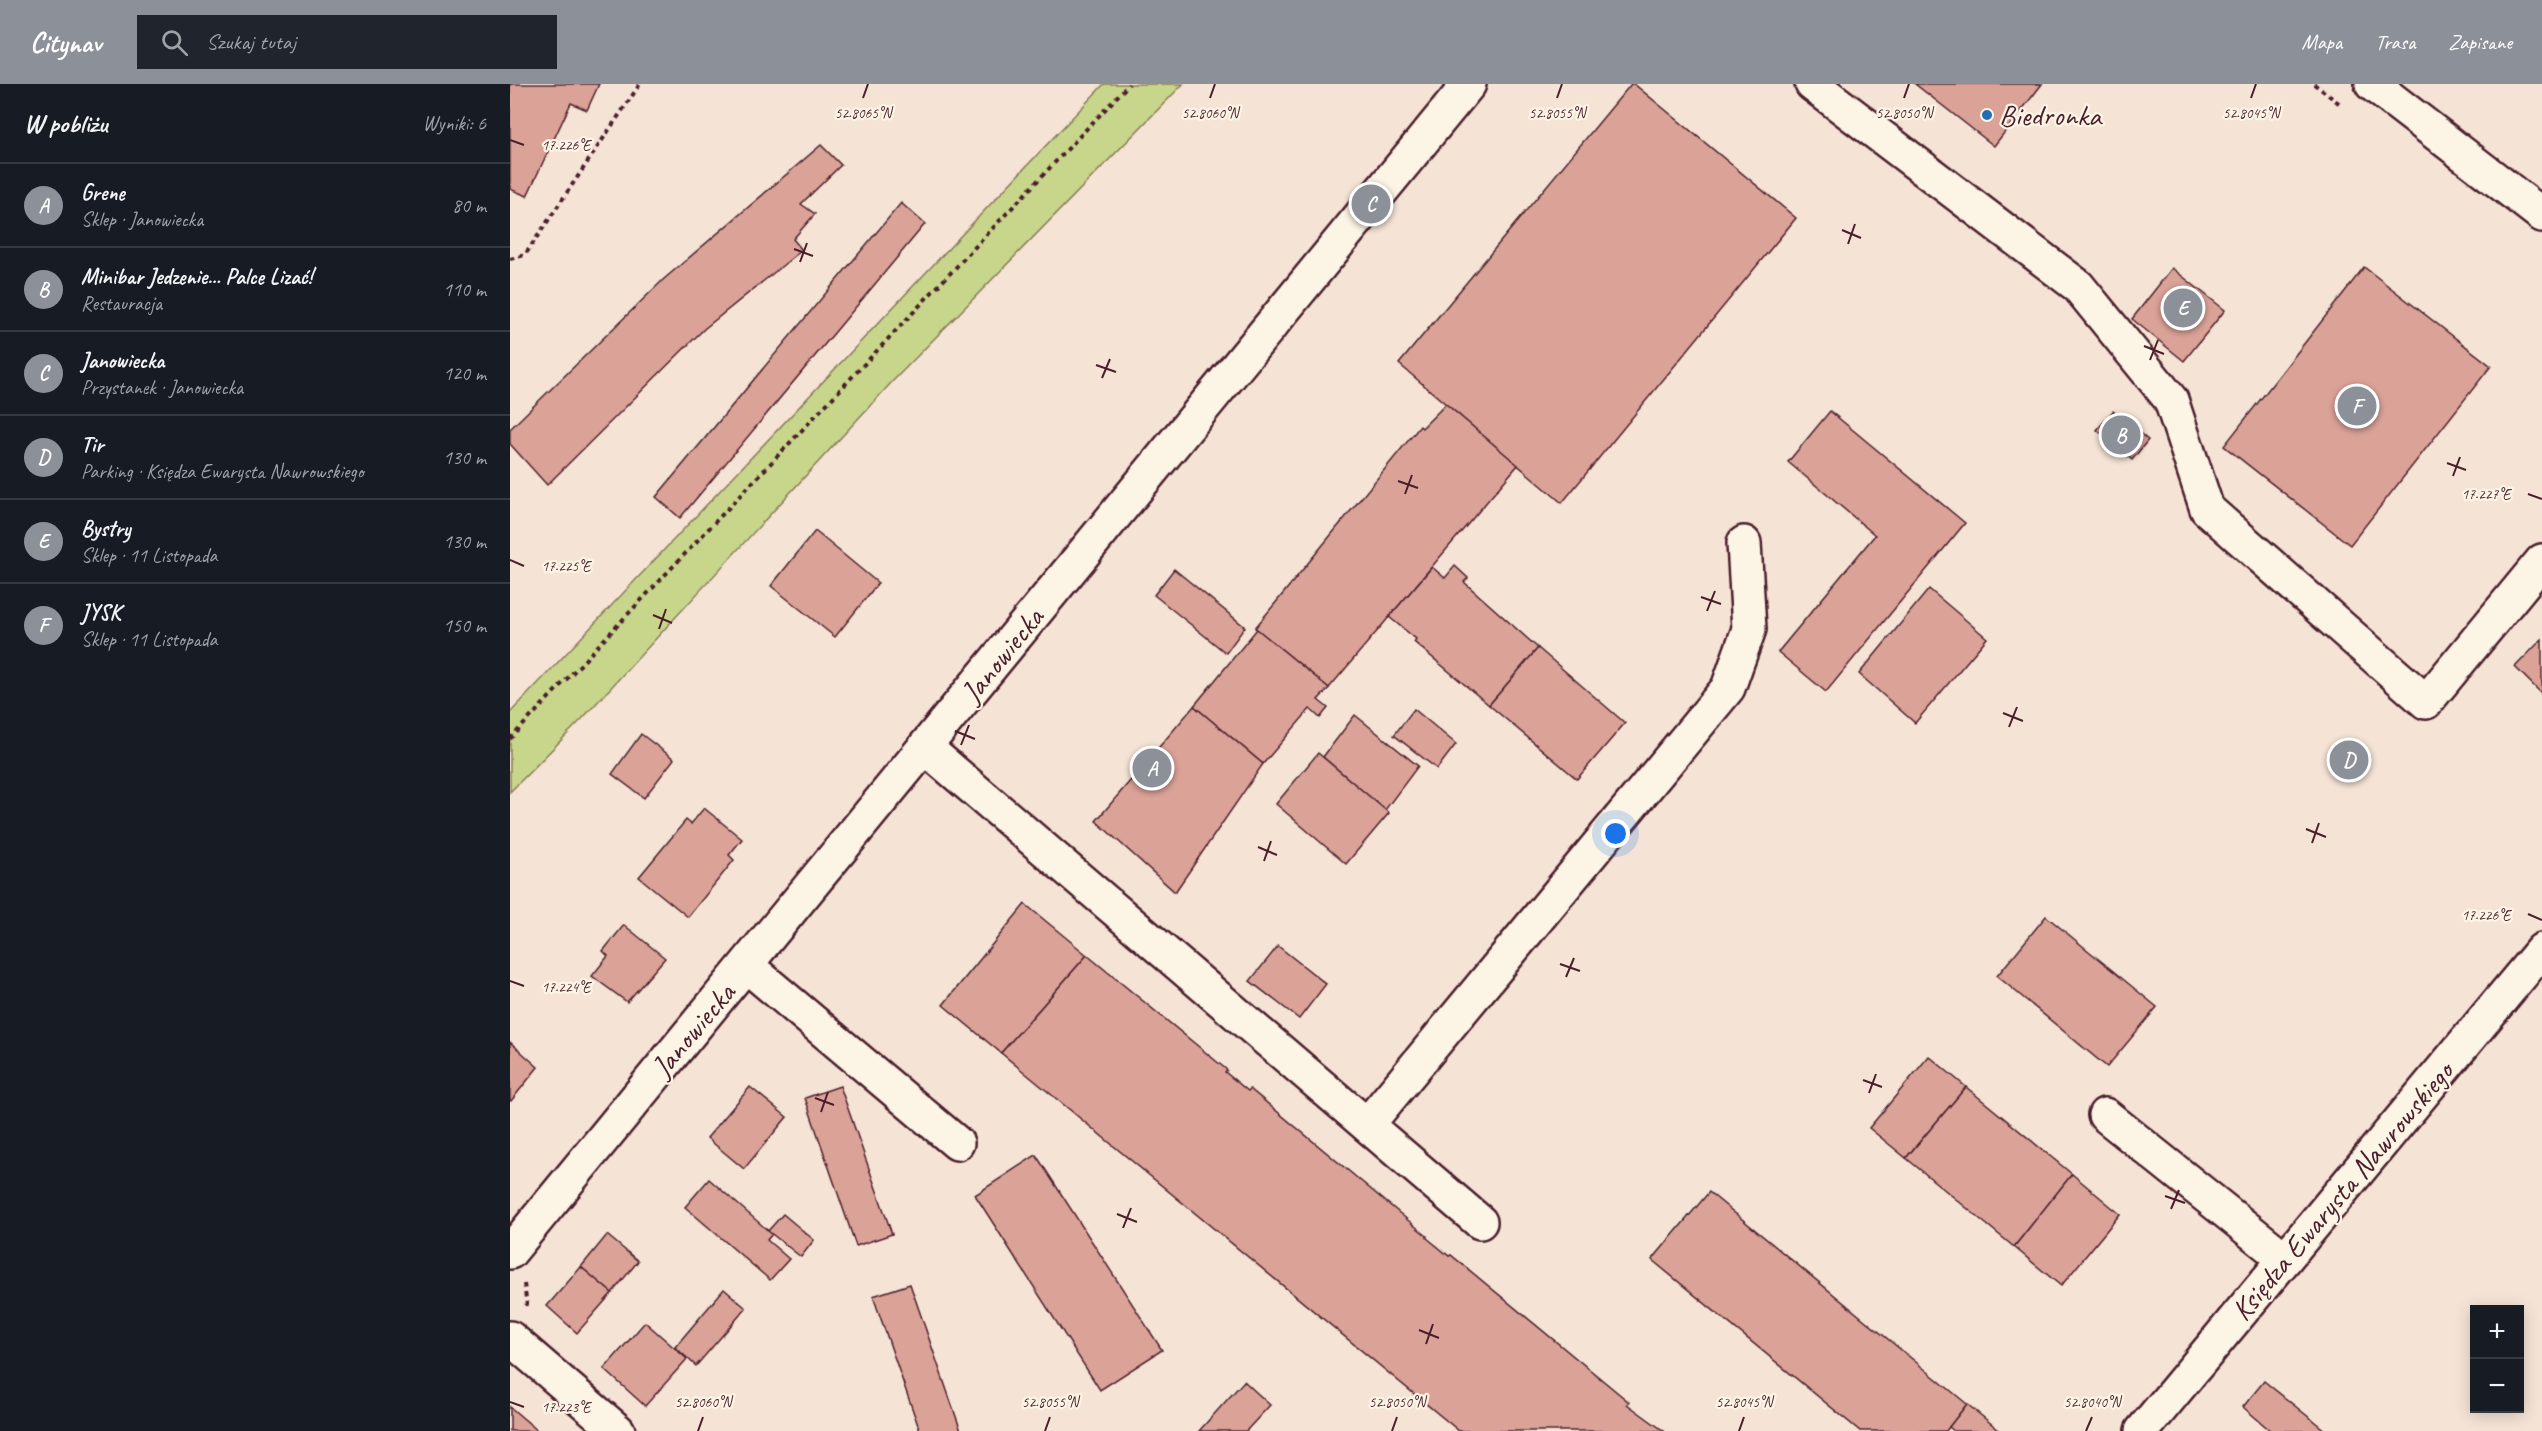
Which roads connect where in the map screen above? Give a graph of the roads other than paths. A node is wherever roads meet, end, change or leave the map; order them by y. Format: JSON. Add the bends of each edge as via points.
{"nodes":[{"id":1,"x":1469,"y":84,"type":"edge"},
{"id":2,"x":1812,"y":84,"type":"edge"},
{"id":3,"x":2372,"y":84,"type":"edge"},
{"id":4,"x":2542,"y":215,"type":"edge"},
{"id":5,"x":1744,"y":543,"type":"dead end"},
{"id":6,"x":2542,"y":561,"type":"edge"},
{"id":7,"x":926,"y":748,"type":"junction"},
{"id":8,"x":2542,"y":950,"type":"edge"},
{"id":9,"x":747,"y":966,"type":"junction"},
{"id":10,"x":2105,"y":1115,"type":"dead end"},
{"id":11,"x":1367,"y":1125,"type":"junction"},
{"id":12,"x":957,"y":1143,"type":"dead end"},
{"id":13,"x":1480,"y":1222,"type":"dead end"},
{"id":14,"x":510,"y":1252,"type":"edge"},
{"id":15,"x":2285,"y":1259,"type":"junction"},
{"id":16,"x":510,"y":1338,"type":"edge"},
{"id":17,"x":618,"y":1431,"type":"edge"},
{"id":18,"x":2142,"y":1431,"type":"edge"}],
"edges":[{"from":1,"to":7,"type":"street","name":"Janowiecka"},
{"from":2,"to":6,"type":"street","via":[[2078,286],[2171,400],[2207,509],[2426,702]]},
{"from":3,"to":4,"type":"street"},
{"from":5,"to":11,"type":"street","via":[[1749,628],[1728,688]]},
{"from":7,"to":9,"type":"street","name":"Janowiecka"},
{"from":7,"to":11,"type":"street"},
{"from":8,"to":15,"type":"street","name":"Księdza Ewarysta Nawrowskiego"},
{"from":9,"to":12,"type":"street"},
{"from":9,"to":14,"type":"street","name":"Janowiecka"},
{"from":10,"to":15,"type":"street"},
{"from":11,"to":13,"type":"street"},
{"from":15,"to":18,"type":"street","name":"Księdza Ewarysta Nawrowskiego"},
{"from":16,"to":17,"type":"street"}]}
